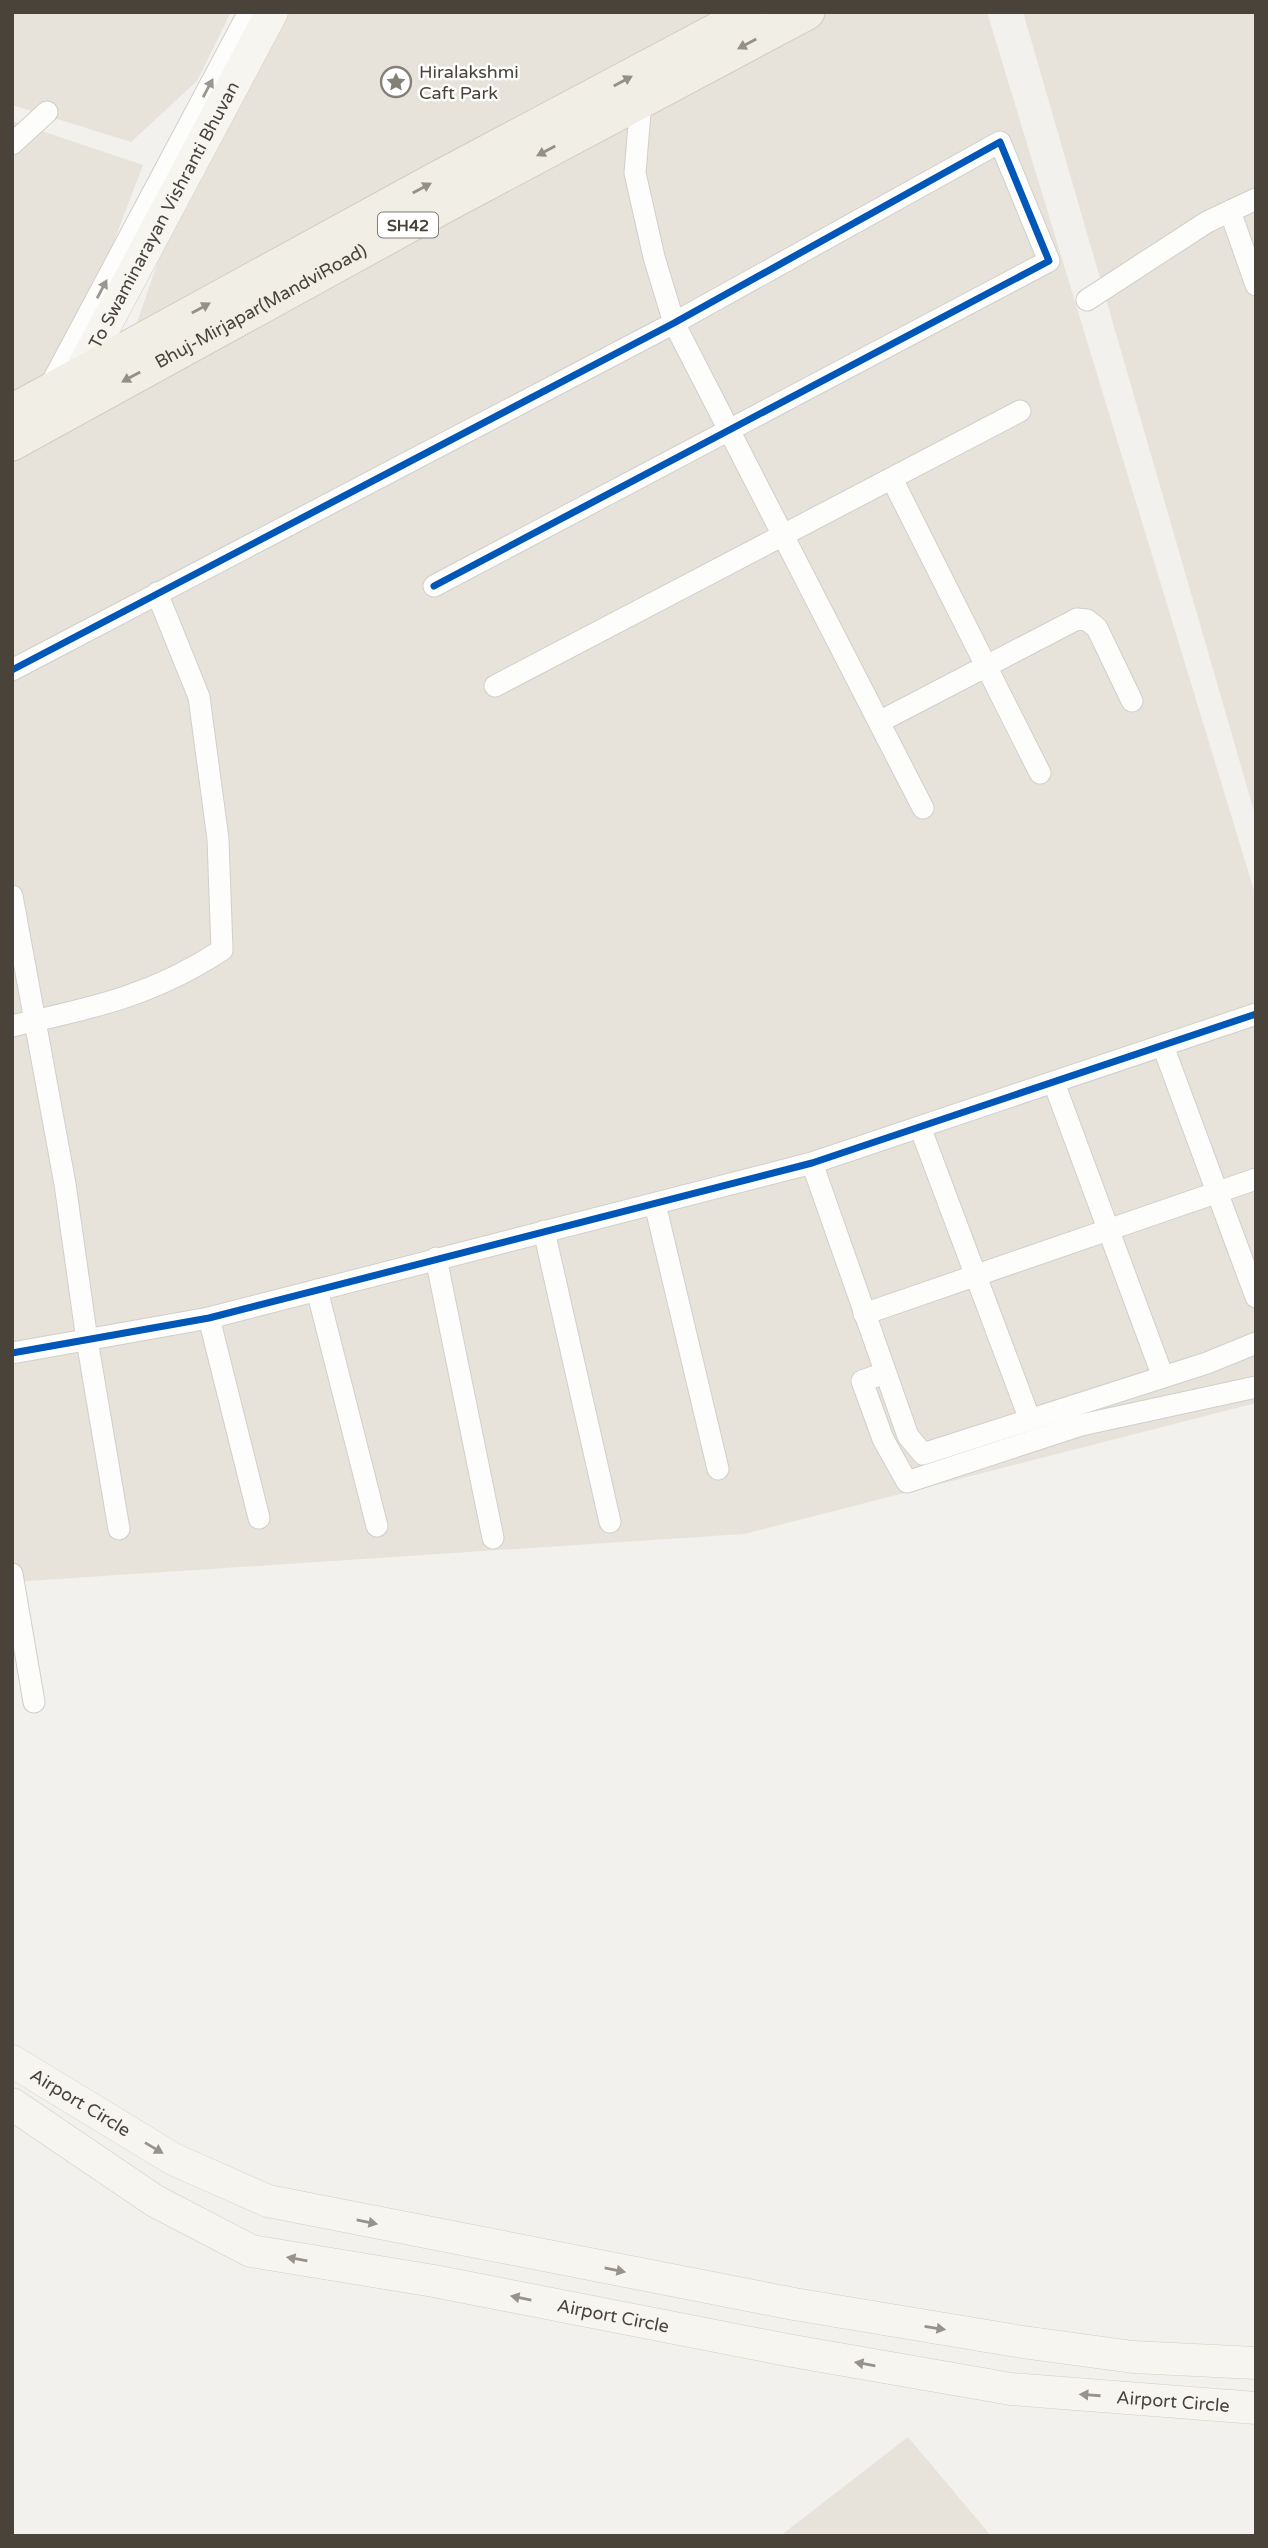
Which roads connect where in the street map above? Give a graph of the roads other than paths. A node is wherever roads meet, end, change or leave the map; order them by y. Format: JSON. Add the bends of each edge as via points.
{"nodes":[{"id":1,"x":249,"y":12,"type":"edge"},
{"id":2,"x":272,"y":12,"type":"edge"},
{"id":3,"x":752,"y":12,"type":"edge"},
{"id":4,"x":807,"y":12,"type":"edge"},
{"id":5,"x":641,"y":100,"type":"junction"},
{"id":6,"x":47,"y":112,"type":"dead end"},
{"id":7,"x":12,"y":144,"type":"edge"},
{"id":8,"x":1256,"y":199,"type":"edge"},
{"id":9,"x":1230,"y":211,"type":"junction"},
{"id":10,"x":1256,"y":285,"type":"edge"},
{"id":11,"x":1087,"y":300,"type":"dead end"},
{"id":12,"x":674,"y":323,"type":"junction"},
{"id":13,"x":78,"y":375,"type":"junction"},
{"id":14,"x":52,"y":405,"type":"junction"},
{"id":15,"x":1020,"y":411,"type":"dead end"},
{"id":16,"x":12,"y":412,"type":"edge"},
{"id":17,"x":729,"y":429,"type":"junction"},
{"id":18,"x":12,"y":443,"type":"edge"},
{"id":19,"x":892,"y":479,"type":"junction"},
{"id":20,"x":784,"y":537,"type":"junction"},
{"id":21,"x":434,"y":586,"type":"dead end"},
{"id":22,"x":157,"y":593,"type":"junction"},
{"id":23,"x":988,"y":668,"type":"junction"},
{"id":24,"x":12,"y":670,"type":"edge"},
{"id":25,"x":495,"y":686,"type":"dead end"},
{"id":26,"x":1132,"y":701,"type":"dead end"},
{"id":27,"x":878,"y":722,"type":"junction"},
{"id":28,"x":1040,"y":773,"type":"dead end"},
{"id":29,"x":923,"y":808,"type":"dead end"},
{"id":30,"x":12,"y":895,"type":"edge"},
{"id":31,"x":1256,"y":1014,"type":"edge"},
{"id":32,"x":35,"y":1021,"type":"junction"},
{"id":33,"x":12,"y":1026,"type":"edge"},
{"id":34,"x":1163,"y":1046,"type":"junction"},
{"id":35,"x":1054,"y":1083,"type":"junction"},
{"id":36,"x":920,"y":1127,"type":"junction"},
{"id":37,"x":812,"y":1163,"type":"junction"},
{"id":38,"x":1256,"y":1179,"type":"edge"},
{"id":39,"x":1217,"y":1192,"type":"junction"},
{"id":40,"x":655,"y":1204,"type":"junction"},
{"id":41,"x":1110,"y":1229,"type":"junction"},
{"id":42,"x":544,"y":1231,"type":"junction"},
{"id":43,"x":436,"y":1258,"type":"junction"},
{"id":44,"x":976,"y":1275,"type":"junction"},
{"id":45,"x":317,"y":1290,"type":"junction"},
{"id":46,"x":1256,"y":1297,"type":"edge"},
{"id":47,"x":864,"y":1314,"type":"junction"},
{"id":48,"x":209,"y":1318,"type":"junction"},
{"id":49,"x":87,"y":1340,"type":"junction"},
{"id":50,"x":1256,"y":1343,"type":"edge"},
{"id":51,"x":12,"y":1353,"type":"edge"},
{"id":52,"x":886,"y":1373,"type":"junction"},
{"id":53,"x":1163,"y":1377,"type":"junction"},
{"id":54,"x":1256,"y":1387,"type":"edge"},
{"id":55,"x":1030,"y":1420,"type":"junction"},
{"id":56,"x":718,"y":1469,"type":"dead end"},
{"id":57,"x":259,"y":1518,"type":"dead end"},
{"id":58,"x":610,"y":1522,"type":"dead end"},
{"id":59,"x":377,"y":1526,"type":"dead end"},
{"id":60,"x":119,"y":1529,"type":"dead end"},
{"id":61,"x":493,"y":1538,"type":"dead end"},
{"id":62,"x":12,"y":1574,"type":"edge"},
{"id":63,"x":34,"y":1702,"type":"dead end"},
{"id":64,"x":12,"y":2061,"type":"edge"},
{"id":65,"x":12,"y":2104,"type":"edge"},
{"id":66,"x":1255,"y":2360,"type":"edge"},
{"id":67,"x":1256,"y":2408,"type":"edge"}],
"edges":[{"from":14,"to":1,"type":"street","one_way":true},
{"from":2,"to":13,"type":"main road","name":"To Swaminarayan Vishranti Bhuvan"},
{"from":13,"to":3,"type":"main road","name":"Bhuj-Mirjapar(MandviRoad)","number":"SH42","one_way":true},
{"from":4,"to":5,"type":"main road","name":"Bhuj-Mirjapar(MandviRoad)","number":"SH42","one_way":true},
{"from":5,"to":12,"type":"street","via":[[635,173]]},
{"from":5,"to":14,"type":"main road","name":"Bhuj-Mirjapar(MandviRoad)","number":"SH42","one_way":true},
{"from":6,"to":7,"type":"street"},
{"from":8,"to":9,"type":"street"},
{"from":9,"to":10,"type":"street"},
{"from":9,"to":11,"type":"street"},
{"from":12,"to":17,"type":"street"},
{"from":12,"to":17,"type":"street","via":[[1000,142],[1049,261]]},
{"from":12,"to":22,"type":"street"},
{"from":13,"to":14,"type":"main road","name":"Bhuj-Mirjapar(MandviRoad)","number":"SH42"},
{"from":14,"to":16,"type":"main road","name":"Bhuj-Mirjapar(MandviRoad)","number":"SH42"},
{"from":14,"to":18,"type":"main road","name":"Bhuj-Mirjapar(MandviRoad)","number":"SH42"},
{"from":15,"to":19,"type":"street"},
{"from":17,"to":20,"type":"street"},
{"from":17,"to":21,"type":"street"},
{"from":19,"to":20,"type":"street"},
{"from":19,"to":23,"type":"street"},
{"from":20,"to":25,"type":"street"},
{"from":20,"to":27,"type":"street"},
{"from":22,"to":24,"type":"street"},
{"from":22,"to":32,"type":"street","via":[[199,697],[218,839],[222,950],[184,975],[108,1004]]},
{"from":23,"to":26,"type":"street","via":[[1077,620],[1087,620],[1097,628]]},
{"from":23,"to":27,"type":"street"},
{"from":23,"to":28,"type":"street"},
{"from":27,"to":29,"type":"street"},
{"from":30,"to":32,"type":"street"},
{"from":31,"to":34,"type":"street"},
{"from":32,"to":33,"type":"street"},
{"from":32,"to":49,"type":"street"},
{"from":34,"to":35,"type":"street"},
{"from":34,"to":39,"type":"street"},
{"from":35,"to":36,"type":"street"},
{"from":35,"to":41,"type":"street"},
{"from":36,"to":37,"type":"street"},
{"from":36,"to":44,"type":"street"},
{"from":37,"to":40,"type":"street"},
{"from":37,"to":47,"type":"street"},
{"from":38,"to":39,"type":"street"},
{"from":39,"to":41,"type":"street"},
{"from":39,"to":46,"type":"street"},
{"from":40,"to":42,"type":"street"},
{"from":40,"to":56,"type":"street"},
{"from":41,"to":44,"type":"street"},
{"from":41,"to":53,"type":"street"},
{"from":42,"to":43,"type":"street"},
{"from":42,"to":58,"type":"street"},
{"from":43,"to":45,"type":"street"},
{"from":43,"to":61,"type":"street"},
{"from":44,"to":47,"type":"street"},
{"from":44,"to":55,"type":"street"},
{"from":45,"to":48,"type":"street"},
{"from":45,"to":59,"type":"street"},
{"from":47,"to":52,"type":"street"},
{"from":48,"to":49,"type":"street"},
{"from":48,"to":57,"type":"street"},
{"from":49,"to":51,"type":"street"},
{"from":49,"to":60,"type":"street"},
{"from":50,"to":53,"type":"street"},
{"from":52,"to":54,"type":"street","via":[[862,1381],[883,1439],[907,1482],[1081,1425]]},
{"from":52,"to":55,"type":"street","via":[[908,1436],[923,1454]]},
{"from":53,"to":55,"type":"street"},
{"from":62,"to":63,"type":"street"},
{"from":64,"to":66,"type":"main road","name":"Airport Circle","one_way":true,"via":[[173,2159],[268,2201],[794,2304],[963,2332],[1133,2357]]},
{"from":67,"to":65,"type":"main road","name":"Airport Circle","one_way":true,"via":[[1011,2389],[251,2251],[155,2201]]}]}
